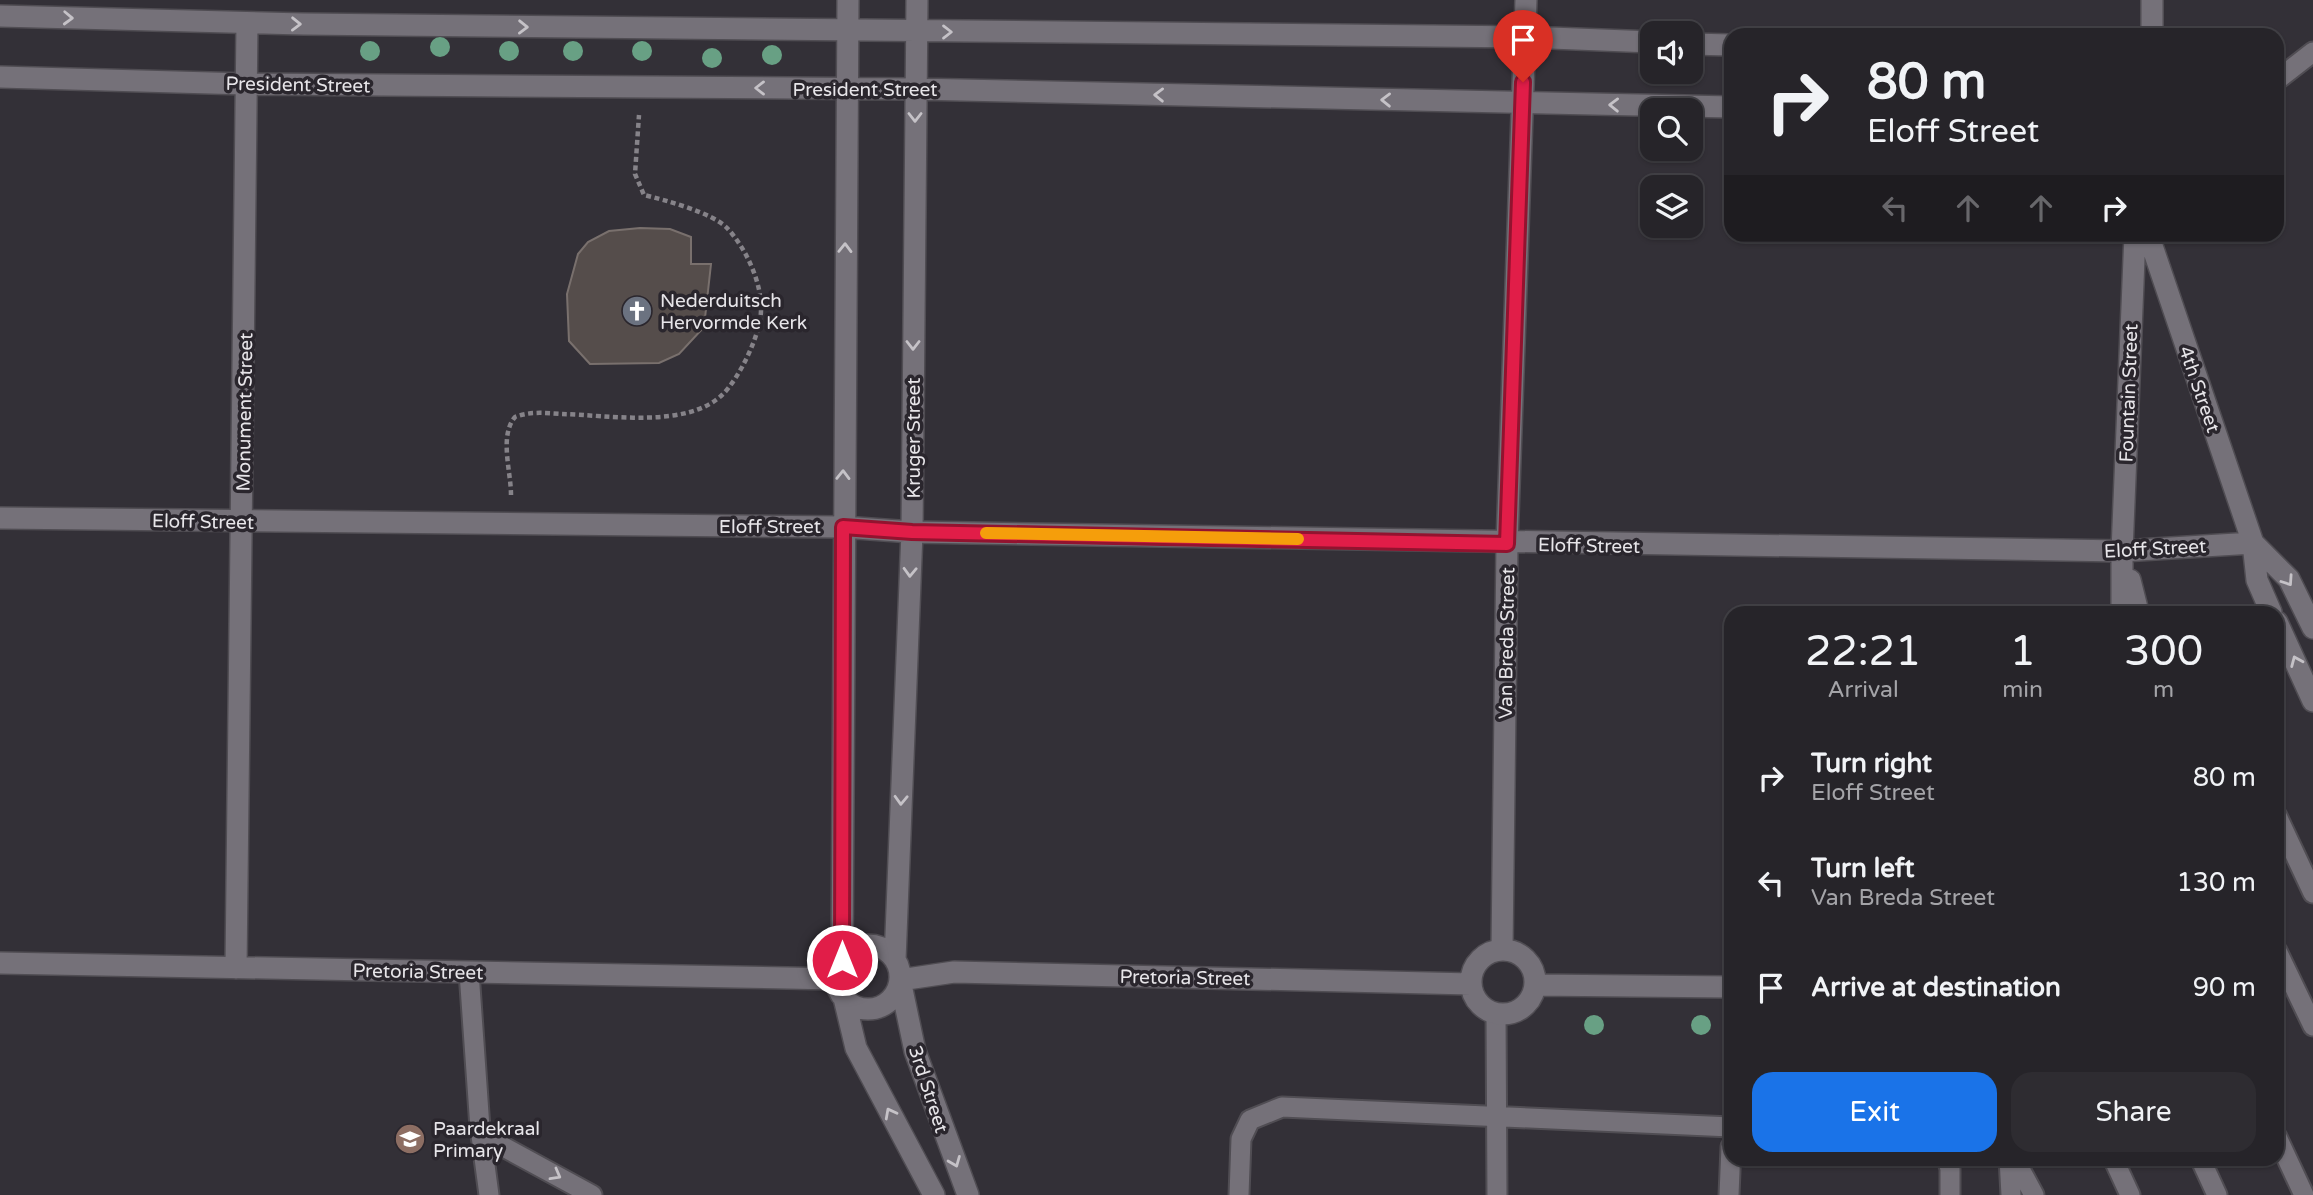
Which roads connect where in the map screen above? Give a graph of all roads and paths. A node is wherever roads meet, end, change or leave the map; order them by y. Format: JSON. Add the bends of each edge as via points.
{"nodes":[{"id":1,"x":848,"y":0,"type":"edge"},
{"id":2,"x":917,"y":0,"type":"edge"},
{"id":3,"x":1526,"y":0,"type":"edge"},
{"id":4,"x":2152,"y":0,"type":"edge"},
{"id":5,"x":0,"y":16,"type":"edge"},
{"id":6,"x":247,"y":23,"type":"junction"},
{"id":7,"x":2152,"y":28,"type":"edge"},
{"id":8,"x":847,"y":31,"type":"junction"},
{"id":9,"x":916,"y":32,"type":"junction"},
{"id":10,"x":1526,"y":37,"type":"junction"},
{"id":11,"x":1640,"y":42,"type":"edge"},
{"id":12,"x":1703,"y":44,"type":"edge"},
{"id":13,"x":1724,"y":45,"type":"edge"},
{"id":14,"x":2313,"y":52,"type":"edge"},
{"id":15,"x":2284,"y":75,"type":"edge"},
{"id":16,"x":0,"y":78,"type":"edge"},
{"id":17,"x":246,"y":84,"type":"junction"},
{"id":18,"x":641,"y":87,"type":"junction"},
{"id":19,"x":847,"y":89,"type":"junction"},
{"id":20,"x":915,"y":89,"type":"junction"},
{"id":21,"x":1521,"y":104,"type":"junction"},
{"id":22,"x":1724,"y":107,"type":"edge"},
{"id":23,"x":2135,"y":242,"type":"edge"},
{"id":24,"x":2151,"y":242,"type":"edge"},
{"id":25,"x":0,"y":518,"type":"edge"},
{"id":26,"x":243,"y":522,"type":"junction"},
{"id":27,"x":511,"y":524,"type":"junction"},
{"id":28,"x":843,"y":527,"type":"junction"},
{"id":29,"x":912,"y":532,"type":"junction"},
{"id":30,"x":2253,"y":542,"type":"junction"},
{"id":31,"x":1507,"y":544,"type":"junction"},
{"id":32,"x":2122,"y":551,"type":"junction"},
{"id":33,"x":2122,"y":606,"type":"edge"},
{"id":34,"x":2136,"y":606,"type":"edge"},
{"id":35,"x":2268,"y":606,"type":"edge"},
{"id":36,"x":2313,"y":628,"type":"edge"},
{"id":37,"x":2284,"y":637,"type":"edge"},
{"id":38,"x":2313,"y":701,"type":"edge"},
{"id":39,"x":2284,"y":831,"type":"edge"},
{"id":40,"x":2313,"y":893,"type":"edge"},
{"id":41,"x":1502,"y":949,"type":"junction"},
{"id":42,"x":0,"y":963,"type":"edge"},
{"id":43,"x":2284,"y":966,"type":"edge"},
{"id":44,"x":236,"y":968,"type":"junction"},
{"id":45,"x":898,"y":970,"type":"junction"},
{"id":46,"x":469,"y":972,"type":"junction"},
{"id":47,"x":841,"y":979,"type":"junction"},
{"id":48,"x":1471,"y":984,"type":"junction"},
{"id":49,"x":1535,"y":985,"type":"junction"},
{"id":50,"x":1724,"y":987,"type":"edge"},
{"id":51,"x":1496,"y":1013,"type":"junction"},
{"id":52,"x":2313,"y":1026,"type":"edge"},
{"id":53,"x":1496,"y":1118,"type":"junction"},
{"id":54,"x":1724,"y":1127,"type":"edge"},
{"id":55,"x":480,"y":1128,"type":"junction"},
{"id":56,"x":2284,"y":1152,"type":"edge"},
{"id":57,"x":1730,"y":1166,"type":"edge"},
{"id":58,"x":1949,"y":1166,"type":"edge"},
{"id":59,"x":2011,"y":1166,"type":"edge"},
{"id":60,"x":2016,"y":1166,"type":"edge"},
{"id":61,"x":2117,"y":1166,"type":"edge"},
{"id":62,"x":2204,"y":1166,"type":"edge"},
{"id":63,"x":489,"y":1195,"type":"edge"},
{"id":64,"x":593,"y":1195,"type":"edge"},
{"id":65,"x":934,"y":1195,"type":"edge"},
{"id":66,"x":968,"y":1195,"type":"edge"},
{"id":67,"x":1239,"y":1195,"type":"edge"},
{"id":68,"x":1497,"y":1195,"type":"edge"},
{"id":69,"x":1729,"y":1195,"type":"edge"},
{"id":70,"x":1950,"y":1195,"type":"edge"},
{"id":71,"x":2011,"y":1195,"type":"edge"},
{"id":72,"x":2034,"y":1195,"type":"edge"},
{"id":73,"x":2130,"y":1195,"type":"edge"},
{"id":74,"x":2217,"y":1195,"type":"edge"},
{"id":75,"x":2304,"y":1195,"type":"edge"}],
"edges":[{"from":1,"to":8,"type":"street"},
{"from":2,"to":9,"type":"street","name":"Kruger Street"},
{"from":3,"to":10,"type":"street","name":"Van Breda Street"},
{"from":4,"to":7,"type":"street"},
{"from":5,"to":6,"type":"street","one_way":true},
{"from":6,"to":8,"type":"street","one_way":true},
{"from":6,"to":17,"type":"street","name":"Monument Street"},
{"from":8,"to":9,"type":"street"},
{"from":8,"to":19,"type":"street"},
{"from":9,"to":10,"type":"street","one_way":true},
{"from":9,"to":20,"type":"street","name":"Kruger Street"},
{"from":10,"to":11,"type":"street"},
{"from":10,"to":21,"type":"street","name":"Van Breda Street"},
{"from":12,"to":13,"type":"street"},
{"from":14,"to":15,"type":"lane"},
{"from":16,"to":17,"type":"street","name":"President Street"},
{"from":17,"to":18,"type":"street","name":"President Street"},
{"from":17,"to":26,"type":"street","name":"Monument Street"},
{"from":19,"to":18,"type":"street","name":"President Street","one_way":true},
{"from":18,"to":27,"type":"path","via":[[635,174],[644,195],[679,204],[727,227],[755,271],[762,311],[739,374],[698,411],[657,418],[515,416],[506,438],[512,474]]},
{"from":19,"to":20,"type":"street","name":"President Street"},
{"from":28,"to":19,"type":"street","one_way":true},
{"from":21,"to":20,"type":"street","name":"President Street","one_way":true},
{"from":20,"to":29,"type":"street","name":"Kruger Street","one_way":true},
{"from":22,"to":21,"type":"street","name":"President Street","one_way":true},
{"from":21,"to":31,"type":"street","name":"Van Breda Street"},
{"from":23,"to":32,"type":"street","name":"Fountain Street"},
{"from":24,"to":30,"type":"street","name":"4th Street"},
{"from":25,"to":26,"type":"street","name":"Eloff Street"},
{"from":26,"to":27,"type":"street","name":"Eloff Street"},
{"from":26,"to":44,"type":"street","name":"Monument Street"},
{"from":27,"to":28,"type":"street","name":"Eloff Street"},
{"from":28,"to":29,"type":"street","name":"Eloff Street"},
{"from":28,"to":47,"type":"street"},
{"from":29,"to":31,"type":"street","name":"Eloff Street"},
{"from":29,"to":45,"type":"street","name":"Kruger Street","one_way":true},
{"from":30,"to":32,"type":"street","name":"Eloff Street"},
{"from":30,"to":35,"type":"street","name":"4th Street","via":[[2257,580]]},
{"from":30,"to":36,"type":"street","name":"4th Street","one_way":true,"via":[[2289,579]]},
{"from":31,"to":32,"type":"street","name":"Eloff Street"},
{"from":31,"to":41,"type":"street","name":"Van Breda Street"},
{"from":32,"to":33,"type":"street"},
{"from":32,"to":34,"type":"street"},
{"from":38,"to":37,"type":"street","one_way":true},
{"from":39,"to":40,"type":"lane"},
{"from":41,"to":48,"type":"street","via":[[1476,964]]},
{"from":41,"to":49,"type":"street","via":[[1530,964]]},
{"from":42,"to":44,"type":"street","name":"Pretoria Street"},
{"from":43,"to":52,"type":"lane"},
{"from":44,"to":46,"type":"street","name":"Pretoria Street"},
{"from":45,"to":47,"type":"street","via":[[887,951],[867,945],[857,947]]},
{"from":45,"to":47,"type":"street","via":[[891,1000],[882,1006],[861,1008]]},
{"from":45,"to":48,"type":"street","name":"Pretoria Street"},
{"from":45,"to":66,"type":"street","name":"3rd Street","one_way":true,"via":[[915,1051]]},
{"from":46,"to":47,"type":"street","name":"Pretoria Street"},
{"from":46,"to":55,"type":"lane"},
{"from":65,"to":47,"type":"street","name":"3rd Street","one_way":true,"via":[[856,1048]]},
{"from":48,"to":51,"type":"street","via":[[1479,1002]]},
{"from":49,"to":50,"type":"street"},
{"from":49,"to":51,"type":"street","via":[[1517,1010]]},
{"from":51,"to":53,"type":"lane"},
{"from":53,"to":54,"type":"lane"},
{"from":53,"to":67,"type":"lane","via":[[1282,1107],[1250,1120],[1241,1139]]},
{"from":53,"to":68,"type":"lane"},
{"from":55,"to":63,"type":"lane"},
{"from":55,"to":64,"type":"lane","one_way":true,"via":[[500,1145]]},
{"from":56,"to":75,"type":"lane"},
{"from":57,"to":69,"type":"lane"},
{"from":58,"to":70,"type":"lane"},
{"from":59,"to":71,"type":"lane"},
{"from":60,"to":72,"type":"lane"},
{"from":61,"to":73,"type":"lane"},
{"from":62,"to":74,"type":"lane"}]}
